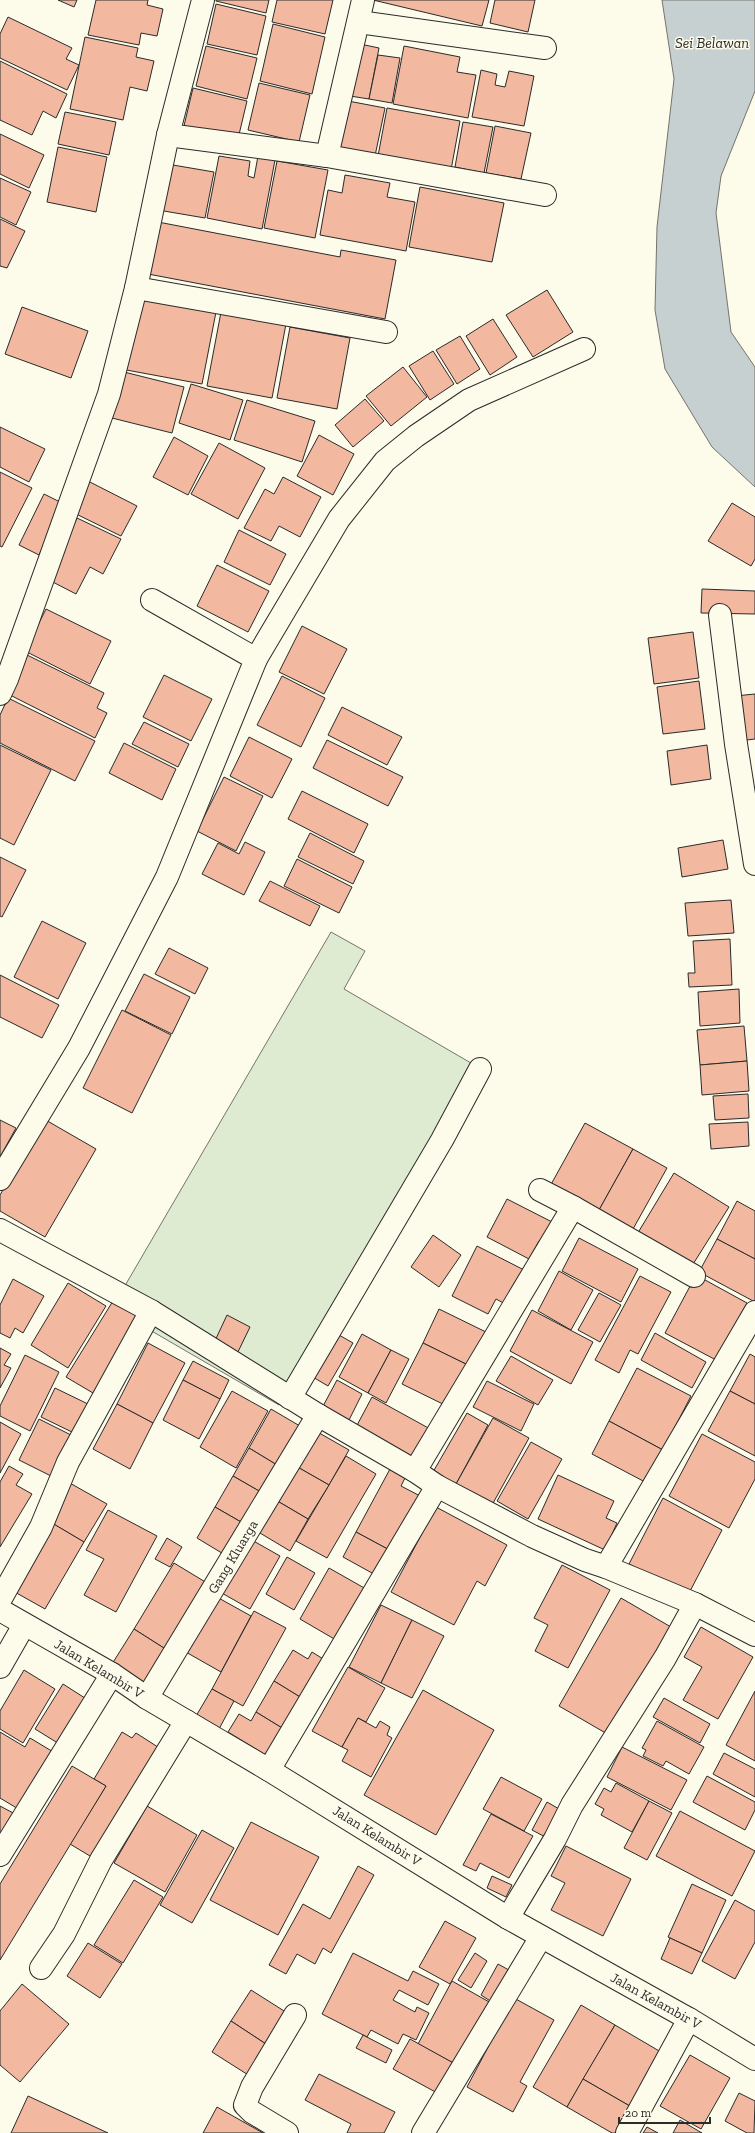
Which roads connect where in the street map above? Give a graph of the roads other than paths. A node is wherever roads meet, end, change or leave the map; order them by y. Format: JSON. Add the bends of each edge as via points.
{"nodes":[{"id":1,"x":203,"y":0,"type":"edge"},
{"id":2,"x":363,"y":0,"type":"edge"},
{"id":3,"x":359,"y":22,"type":"junction"},
{"id":4,"x":545,"y":48,"type":"dead end"},
{"id":5,"x":168,"y":135,"type":"junction"},
{"id":6,"x":327,"y":156,"type":"junction"},
{"id":7,"x":545,"y":194,"type":"dead end"},
{"id":8,"x":136,"y":288,"type":"junction"},
{"id":9,"x":386,"y":332,"type":"dead end"},
{"id":10,"x":584,"y":349,"type":"dead end"},
{"id":11,"x":152,"y":600,"type":"dead end"},
{"id":12,"x":720,"y":615,"type":"dead end"},
{"id":13,"x":256,"y":659,"type":"junction"},
{"id":14,"x":0,"y":694,"type":"edge"},
{"id":15,"x":755,"y":864,"type":"edge"},
{"id":16,"x":480,"y":1069,"type":"dead end"},
{"id":17,"x":0,"y":1179,"type":"edge"},
{"id":18,"x":540,"y":1190,"type":"dead end"},
{"id":19,"x":573,"y":1207,"type":"junction"},
{"id":20,"x":0,"y":1230,"type":"edge"},
{"id":21,"x":694,"y":1276,"type":"dead end"},
{"id":22,"x":151,"y":1311,"type":"junction"},
{"id":23,"x":755,"y":1312,"type":"edge"},
{"id":24,"x":290,"y":1398,"type":"junction"},
{"id":25,"x":318,"y":1415,"type":"junction"},
{"id":26,"x":415,"y":1471,"type":"junction"},
{"id":27,"x":437,"y":1486,"type":"junction"},
{"id":28,"x":606,"y":1566,"type":"junction"},
{"id":29,"x":0,"y":1600,"type":"edge"},
{"id":30,"x":695,"y":1604,"type":"junction"},
{"id":31,"x":0,"y":1610,"type":"edge"},
{"id":32,"x":24,"y":1625,"type":"junction"},
{"id":33,"x":755,"y":1635,"type":"edge"},
{"id":34,"x":0,"y":1667,"type":"edge"},
{"id":35,"x":112,"y":1674,"type":"junction"},
{"id":36,"x":147,"y":1698,"type":"junction"},
{"id":37,"x":186,"y":1721,"type":"junction"},
{"id":38,"x":269,"y":1770,"type":"junction"},
{"id":39,"x":0,"y":1855,"type":"edge"},
{"id":40,"x":508,"y":1918,"type":"junction"},
{"id":41,"x":541,"y":1937,"type":"junction"},
{"id":42,"x":41,"y":1968,"type":"dead end"},
{"id":43,"x":295,"y":2015,"type":"dead end"},
{"id":44,"x":689,"y":2019,"type":"junction"},
{"id":45,"x":755,"y":2059,"type":"edge"},
{"id":46,"x":282,"y":2132,"type":"edge"},
{"id":47,"x":423,"y":2133,"type":"edge"},
{"id":48,"x":627,"y":2133,"type":"edge"}],
"edges":[{"from":1,"to":5,"type":"street"},
{"from":2,"to":3,"type":"street"},
{"from":3,"to":4,"type":"street"},
{"from":3,"to":6,"type":"street"},
{"from":5,"to":6,"type":"street"},
{"from":5,"to":8,"type":"street"},
{"from":6,"to":7,"type":"street"},
{"from":8,"to":9,"type":"street"},
{"from":8,"to":14,"type":"street","via":[[110,394]]},
{"from":10,"to":13,"type":"street","via":[[469,400],[416,436],[385,461],[339,519]]},
{"from":11,"to":13,"type":"street"},
{"from":12,"to":15,"type":"street","via":[[736,744]]},
{"from":13,"to":17,"type":"street","via":[[167,877],[79,1048]]},
{"from":16,"to":24,"type":"street","via":[[438,1146]]},
{"from":18,"to":19,"type":"street"},
{"from":19,"to":21,"type":"street"},
{"from":19,"to":26,"type":"street"},
{"from":20,"to":22,"type":"street"},
{"from":22,"to":24,"type":"street"},
{"from":22,"to":29,"type":"street","via":[[68,1462],[41,1527]]},
{"from":23,"to":28,"type":"street"},
{"from":24,"to":25,"type":"street"},
{"from":25,"to":26,"type":"street"},
{"from":25,"to":36,"type":"street","name":"Gang Kluarga"},
{"from":26,"to":27,"type":"street"},
{"from":27,"to":28,"type":"street","via":[[532,1536],[585,1560]]},
{"from":27,"to":38,"type":"street"},
{"from":28,"to":30,"type":"street"},
{"from":30,"to":33,"type":"street"},
{"from":30,"to":40,"type":"street","via":[[665,1658],[572,1805],[555,1840]]},
{"from":31,"to":32,"type":"street","name":"Jalan Kelambir V"},
{"from":32,"to":34,"type":"street"},
{"from":32,"to":35,"type":"street","name":"Jalan Kelambir V"},
{"from":35,"to":36,"type":"street","name":"Jalan Kelambir V"},
{"from":35,"to":39,"type":"street"},
{"from":36,"to":37,"type":"street","name":"Jalan Kelambir V"},
{"from":37,"to":38,"type":"street","name":"Jalan Kelambir V"},
{"from":37,"to":42,"type":"street","via":[[136,1800],[101,1860],[64,1934]]},
{"from":38,"to":40,"type":"street","name":"Jalan Kelambir V"},
{"from":40,"to":41,"type":"street","name":"Jalan Kelambir V"},
{"from":41,"to":44,"type":"street","name":"Jalan Kelambir V"},
{"from":41,"to":47,"type":"street"},
{"from":43,"to":46,"type":"street","via":[[252,2087],[245,2105]]},
{"from":44,"to":45,"type":"street","name":"Jalan Kelambir V"},
{"from":44,"to":48,"type":"street"}]}
